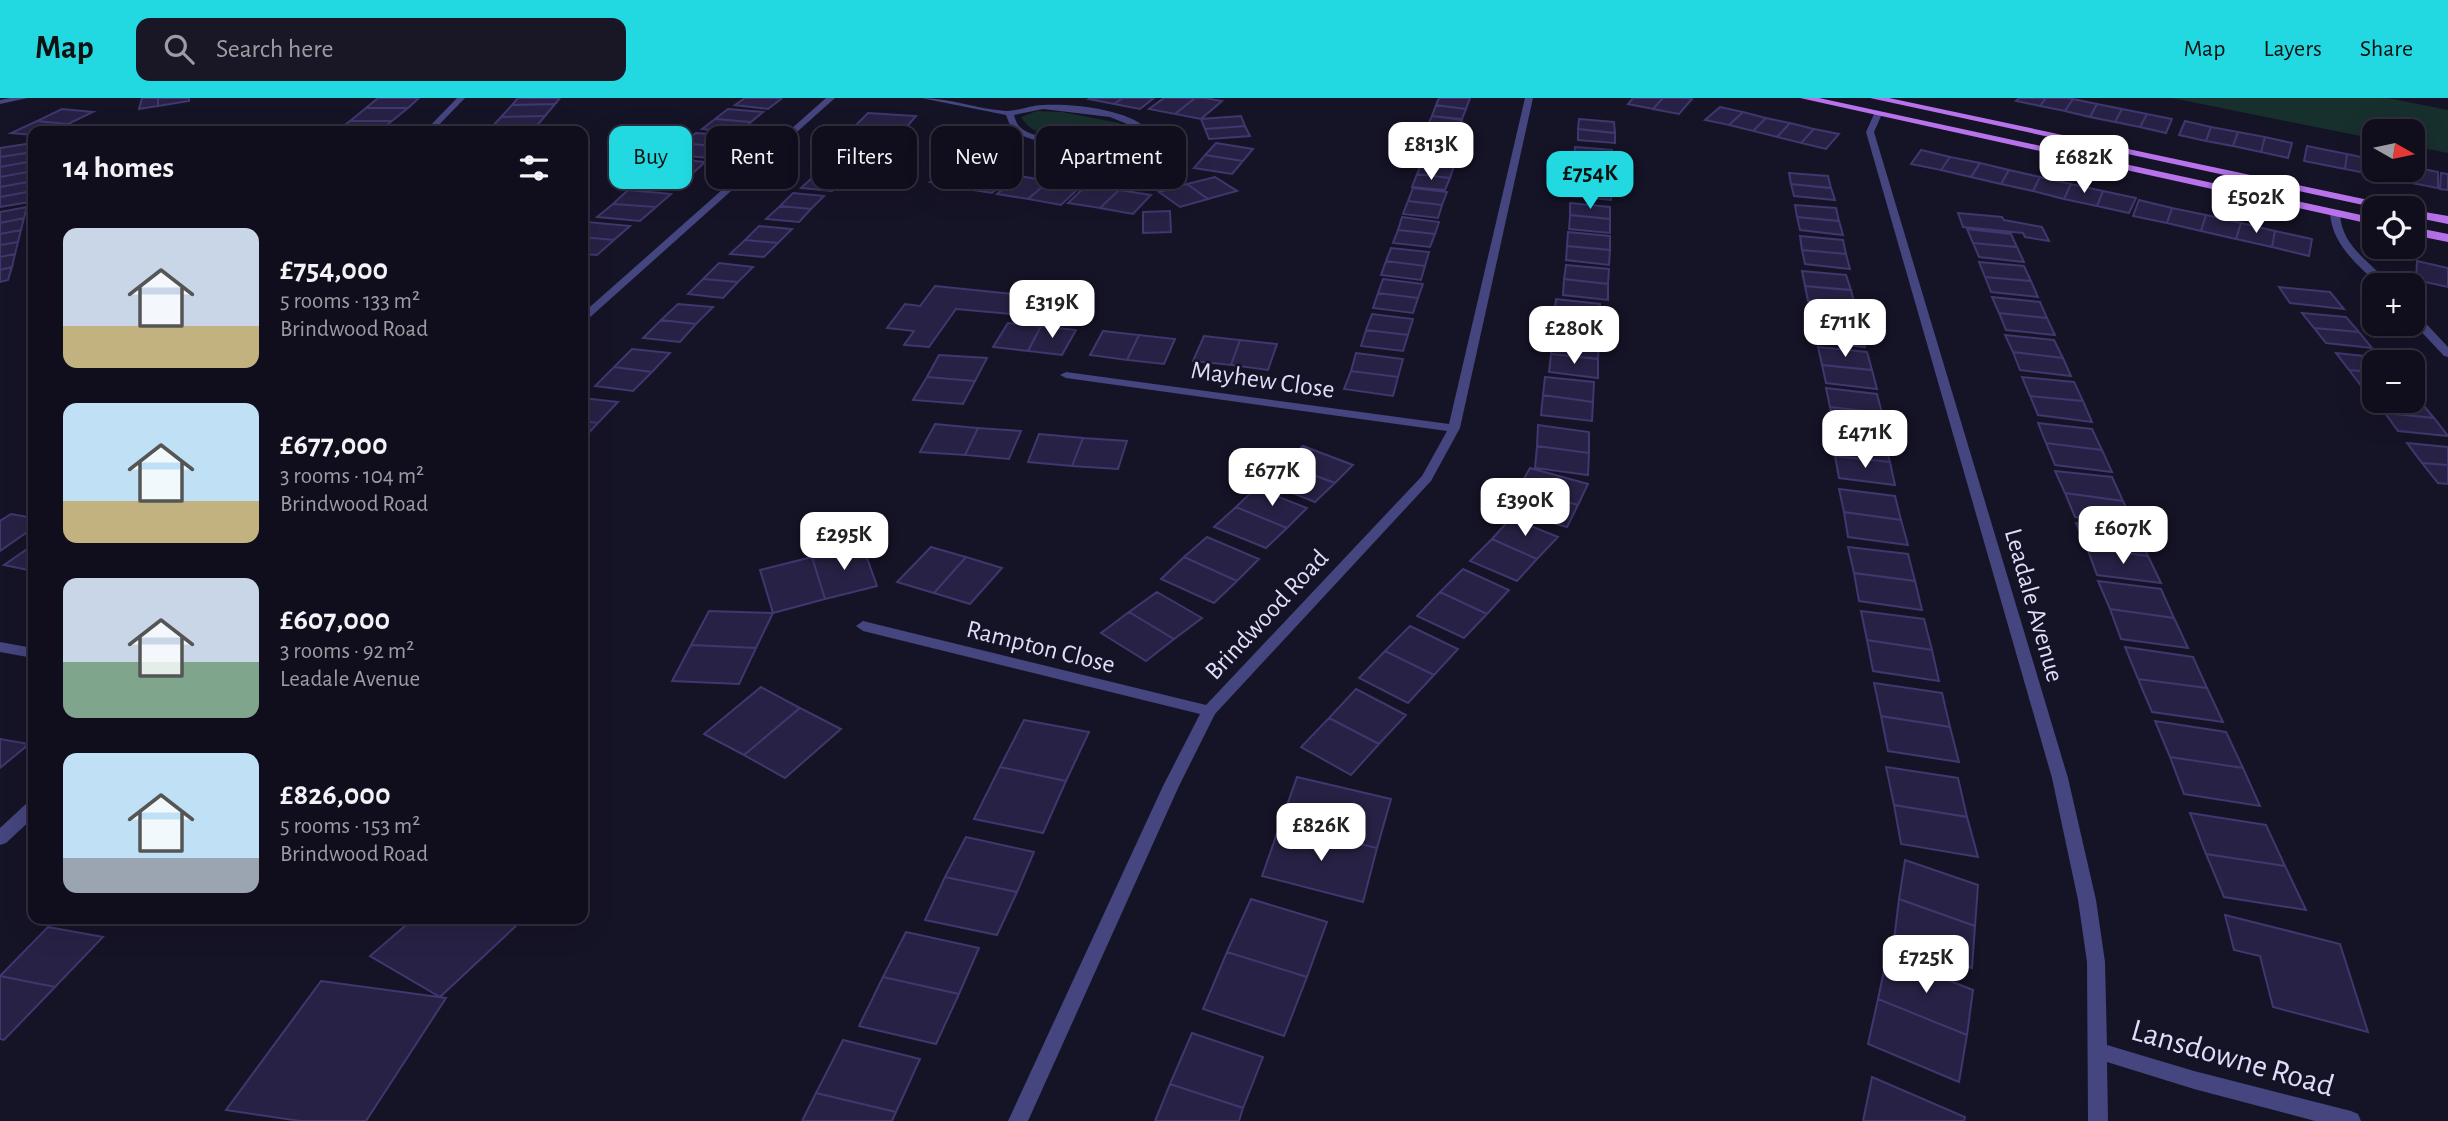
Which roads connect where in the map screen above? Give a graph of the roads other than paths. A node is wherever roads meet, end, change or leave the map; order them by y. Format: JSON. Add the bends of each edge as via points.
{"nodes":[{"id":1,"x":24,"y":98,"type":"edge"},
{"id":2,"x":461,"y":98,"type":"edge"},
{"id":3,"x":831,"y":98,"type":"edge"},
{"id":4,"x":925,"y":98,"type":"edge"},
{"id":5,"x":1529,"y":98,"type":"edge"},
{"id":6,"x":1805,"y":98,"type":"edge"},
{"id":7,"x":1875,"y":98,"type":"edge"},
{"id":8,"x":0,"y":102,"type":"edge"},
{"id":9,"x":1009,"y":113,"type":"junction"},
{"id":10,"x":1878,"y":114,"type":"junction"},
{"id":11,"x":434,"y":126,"type":"edge"},
{"id":12,"x":2105,"y":147,"type":"junction"},
{"id":13,"x":2097,"y":162,"type":"junction"},
{"id":14,"x":2362,"y":202,"type":"edge"},
{"id":15,"x":2335,"y":214,"type":"junction"},
{"id":16,"x":2425,"y":215,"type":"edge"},
{"id":17,"x":2362,"y":219,"type":"edge"},
{"id":18,"x":2448,"y":220,"type":"edge"},
{"id":19,"x":2425,"y":233,"type":"edge"},
{"id":20,"x":2448,"y":238,"type":"edge"},
{"id":21,"x":2374,"y":273,"type":"edge"},
{"id":22,"x":588,"y":314,"type":"edge"},
{"id":23,"x":2425,"y":329,"type":"edge"},
{"id":24,"x":2448,"y":354,"type":"edge"},
{"id":25,"x":1066,"y":375,"type":"dead end"},
{"id":26,"x":1454,"y":428,"type":"junction"},
{"id":27,"x":863,"y":626,"type":"dead end"},
{"id":28,"x":0,"y":647,"type":"edge"},
{"id":29,"x":28,"y":652,"type":"edge"},
{"id":30,"x":1209,"y":711,"type":"junction"},
{"id":31,"x":28,"y":813,"type":"edge"},
{"id":32,"x":0,"y":838,"type":"edge"},
{"id":33,"x":2099,"y":1051,"type":"junction"},
{"id":34,"x":1018,"y":1121,"type":"edge"},
{"id":35,"x":2098,"y":1121,"type":"edge"},
{"id":36,"x":2351,"y":1121,"type":"edge"}],
"edges":[{"from":1,"to":8,"type":"street"},
{"from":2,"to":11,"type":"street"},
{"from":3,"to":22,"type":"street"},
{"from":4,"to":9,"type":"street"},
{"from":5,"to":26,"type":"street","name":"Brindwood Road"},
{"from":6,"to":10,"type":"main road"},
{"from":7,"to":12,"type":"main road"},
{"from":9,"to":9,"type":"street","via":[[1065,107],[1128,120],[1142,128],[1126,143],[1092,146],[1022,132]]},
{"from":10,"to":13,"type":"main road"},
{"from":10,"to":33,"type":"street","name":"Leadale Avenue","via":[[1870,132],[2060,778],[2096,962]]},
{"from":12,"to":13,"type":"main road"},
{"from":12,"to":14,"type":"main road"},
{"from":13,"to":15,"type":"main road"},
{"from":15,"to":17,"type":"main road"},
{"from":15,"to":21,"type":"street","via":[[2334,225],[2341,239]]},
{"from":16,"to":18,"type":"main road"},
{"from":19,"to":20,"type":"main road"},
{"from":23,"to":24,"type":"street"},
{"from":25,"to":26,"type":"street","name":"Mayhew Close"},
{"from":26,"to":30,"type":"street","name":"Brindwood Road","via":[[1427,478]]},
{"from":27,"to":30,"type":"street","name":"Rampton Close"},
{"from":28,"to":29,"type":"street"},
{"from":30,"to":34,"type":"street","name":"Brindwood Road"},
{"from":31,"to":32,"type":"street"},
{"from":33,"to":35,"type":"street","name":"Leadale Avenue"},
{"from":33,"to":36,"type":"street","name":"Lansdowne Road"}]}
